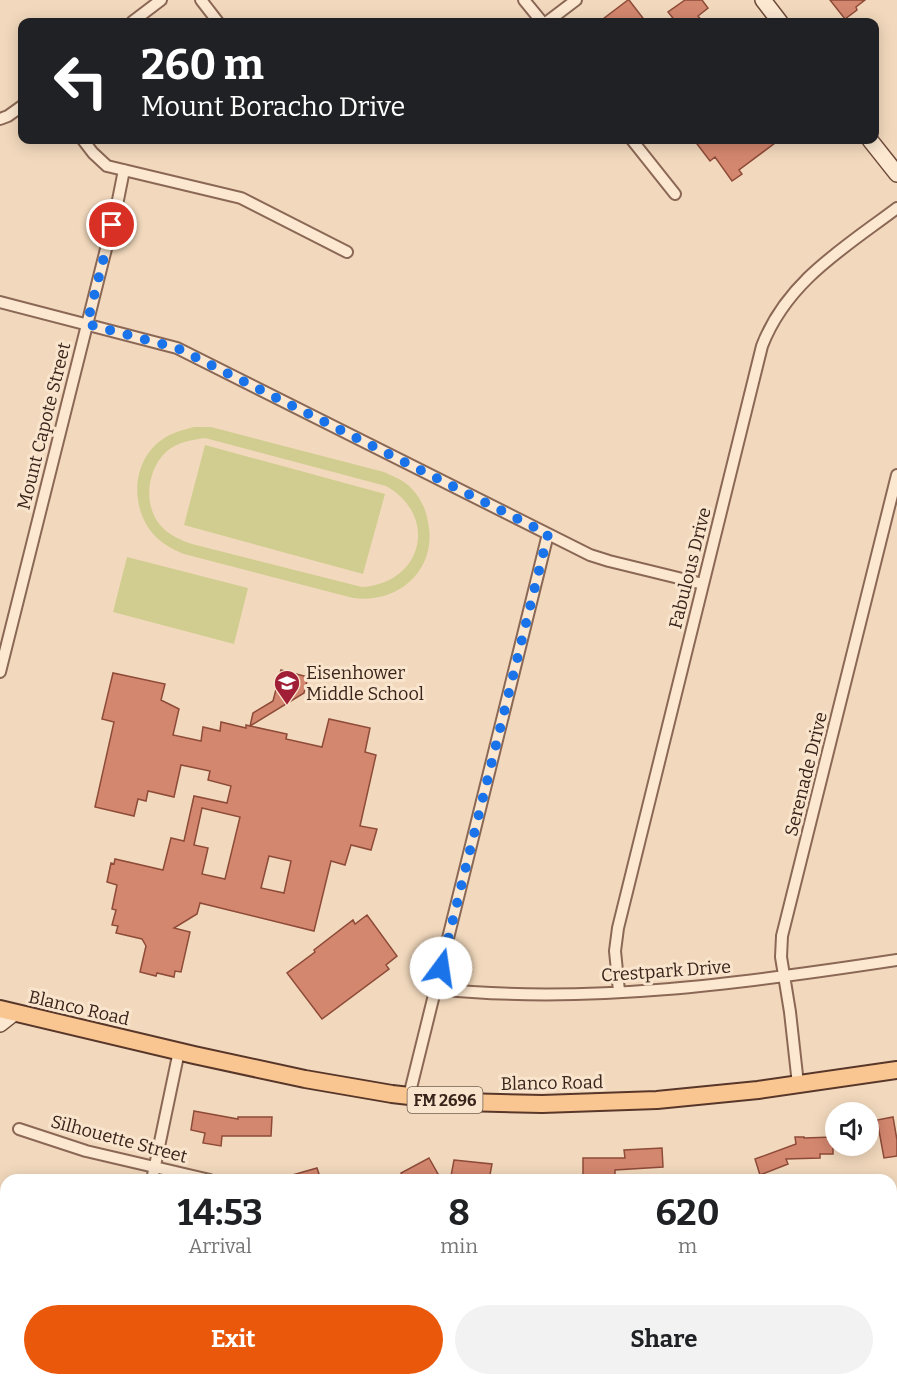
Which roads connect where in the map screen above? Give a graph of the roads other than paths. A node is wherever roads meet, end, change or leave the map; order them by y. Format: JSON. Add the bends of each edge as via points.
{"nodes":[{"id":1,"x":162,"y":0,"type":"edge"},
{"id":2,"x":201,"y":0,"type":"edge"},
{"id":3,"x":524,"y":0,"type":"edge"},
{"id":4,"x":576,"y":0,"type":"edge"},
{"id":5,"x":763,"y":0,"type":"edge"},
{"id":6,"x":137,"y":18,"type":"edge"},
{"id":7,"x":215,"y":18,"type":"edge"},
{"id":8,"x":539,"y":18,"type":"edge"},
{"id":9,"x":552,"y":18,"type":"edge"},
{"id":10,"x":777,"y":18,"type":"edge"},
{"id":11,"x":18,"y":109,"type":"edge"},
{"id":12,"x":0,"y":119,"type":"edge"},
{"id":13,"x":86,"y":144,"type":"edge"},
{"id":14,"x":635,"y":144,"type":"edge"},
{"id":15,"x":873,"y":144,"type":"edge"},
{"id":16,"x":124,"y":170,"type":"junction"},
{"id":17,"x":897,"y":174,"type":"edge"},
{"id":18,"x":675,"y":194,"type":"dead end"},
{"id":19,"x":897,"y":208,"type":"edge"},
{"id":20,"x":347,"y":252,"type":"dead end"},
{"id":21,"x":0,"y":302,"type":"edge"},
{"id":22,"x":87,"y":324,"type":"junction"},
{"id":23,"x":897,"y":475,"type":"edge"},
{"id":24,"x":548,"y":534,"type":"junction"},
{"id":25,"x":703,"y":584,"type":"junction"},
{"id":26,"x":0,"y":672,"type":"edge"},
{"id":27,"x":897,"y":960,"type":"edge"},
{"id":28,"x":785,"y":977,"type":"junction"},
{"id":29,"x":436,"y":989,"type":"junction"},
{"id":30,"x":619,"y":991,"type":"junction"},
{"id":31,"x":7,"y":1011,"type":"edge"},
{"id":32,"x":0,"y":1024,"type":"edge"},
{"id":33,"x":179,"y":1051,"type":"junction"},
{"id":34,"x":897,"y":1070,"type":"edge"},
{"id":35,"x":798,"y":1084,"type":"junction"},
{"id":36,"x":409,"y":1096,"type":"junction"},
{"id":37,"x":19,"y":1129,"type":"dead end"},
{"id":38,"x":155,"y":1167,"type":"junction"},
{"id":39,"x":153,"y":1174,"type":"edge"},
{"id":40,"x":185,"y":1174,"type":"edge"}],
"edges":[{"from":1,"to":6,"type":"street"},
{"from":2,"to":7,"type":"street"},
{"from":3,"to":8,"type":"street"},
{"from":4,"to":9,"type":"street"},
{"from":5,"to":10,"type":"main road"},
{"from":11,"to":12,"type":"street"},
{"from":13,"to":16,"type":"street","via":[[107,166]]},
{"from":14,"to":18,"type":"street"},
{"from":15,"to":17,"type":"main road"},
{"from":16,"to":20,"type":"street","via":[[241,198]]},
{"from":16,"to":22,"type":"street","name":"Mount Capote Street"},
{"from":19,"to":25,"type":"street","name":"Fabulous Drive","via":[[814,272],[791,294],[773,320],[762,346]]},
{"from":21,"to":22,"type":"street"},
{"from":22,"to":24,"type":"street","via":[[177,348]]},
{"from":22,"to":26,"type":"street","name":"Mount Capote Street"},
{"from":23,"to":28,"type":"street","name":"Serenade Drive","via":[[782,936]]},
{"from":24,"to":25,"type":"street","via":[[590,555]]},
{"from":24,"to":29,"type":"street"},
{"from":25,"to":30,"type":"street","name":"Fabulous Drive","via":[[618,928],[615,951]]},
{"from":27,"to":28,"type":"street","name":"Crestpark Drive"},
{"from":28,"to":30,"type":"street","name":"Crestpark Drive"},
{"from":28,"to":35,"type":"street","name":"Serenade Drive"},
{"from":29,"to":30,"type":"street","name":"Crestpark Drive","via":[[551,995]]},
{"from":29,"to":36,"type":"street"},
{"from":31,"to":32,"type":"main road"},
{"from":31,"to":33,"type":"main road","name":"Blanco Road","number":"FM 2696"},
{"from":33,"to":36,"type":"main road","name":"Blanco Road","number":"FM 2696","via":[[305,1079]]},
{"from":33,"to":38,"type":"street"},
{"from":34,"to":35,"type":"main road","name":"Blanco Road","number":"FM 2696"},
{"from":35,"to":36,"type":"main road","name":"Blanco Road","number":"FM 2696","via":[[657,1100],[542,1104]]},
{"from":37,"to":38,"type":"street","name":"Silhouette Street","via":[[86,1151]]},
{"from":38,"to":39,"type":"street"},
{"from":38,"to":40,"type":"street","name":"Silhouette Street"}]}
